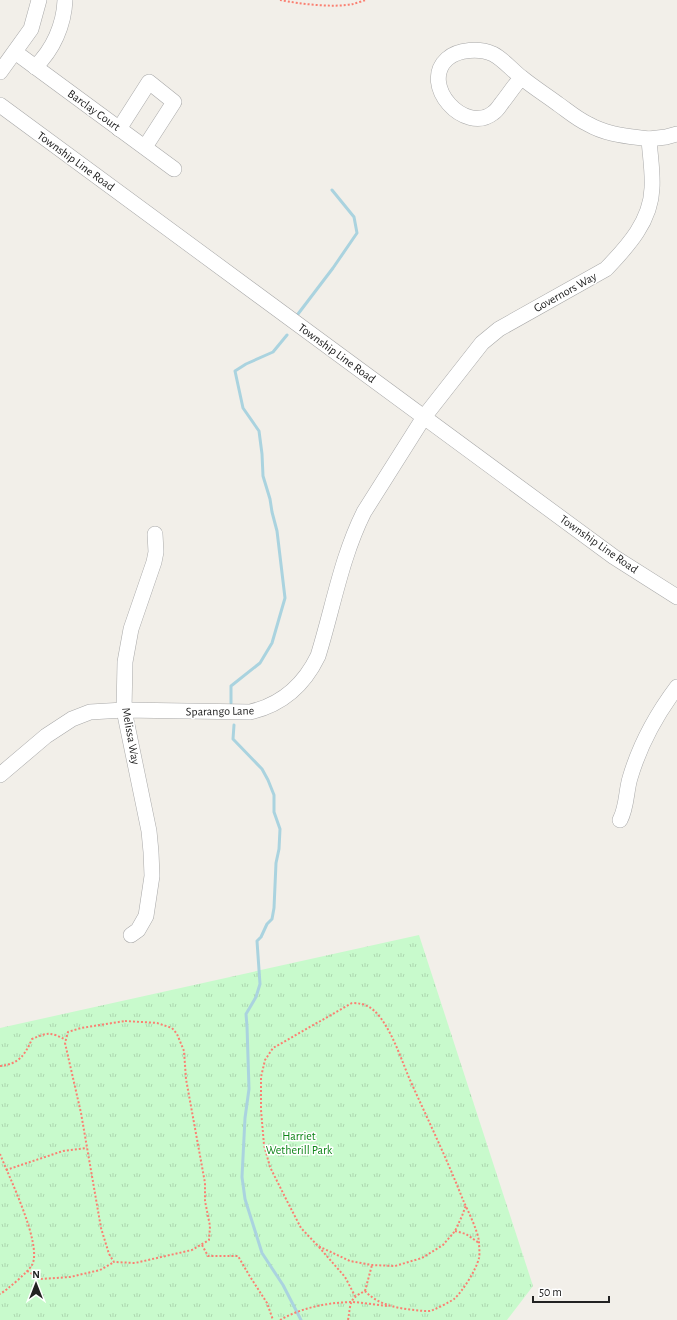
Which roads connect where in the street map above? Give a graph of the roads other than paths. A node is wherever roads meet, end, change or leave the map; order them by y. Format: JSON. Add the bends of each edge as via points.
{"nodes":[{"id":1,"x":39,"y":0,"type":"edge"},
{"id":2,"x":65,"y":0,"type":"edge"},
{"id":3,"x":15,"y":52,"type":"junction"},
{"id":4,"x":35,"y":67,"type":"junction"},
{"id":5,"x":0,"y":72,"type":"edge"},
{"id":6,"x":521,"y":78,"type":"junction"},
{"id":7,"x":0,"y":105,"type":"edge"},
{"id":8,"x":119,"y":129,"type":"junction"},
{"id":9,"x":677,"y":134,"type":"edge"},
{"id":10,"x":649,"y":139,"type":"junction"},
{"id":11,"x":144,"y":147,"type":"junction"},
{"id":12,"x":174,"y":169,"type":"dead end"},
{"id":13,"x":424,"y":416,"type":"junction"},
{"id":14,"x":155,"y":534,"type":"dead end"},
{"id":15,"x":677,"y":597,"type":"edge"},
{"id":16,"x":677,"y":687,"type":"edge"},
{"id":17,"x":124,"y":710,"type":"junction"},
{"id":18,"x":0,"y":775,"type":"edge"},
{"id":19,"x":620,"y":820,"type":"dead end"},
{"id":20,"x":131,"y":935,"type":"dead end"}],
"edges":[{"from":1,"to":3,"type":"street","via":[[31,29]]},
{"from":2,"to":4,"type":"street","via":[[57,36]]},
{"from":3,"to":4,"type":"street","name":"Barclay Court"},
{"from":3,"to":5,"type":"street"},
{"from":4,"to":8,"type":"street","name":"Barclay Court"},
{"from":6,"to":6,"type":"street","via":[[494,55],[482,51],[469,51],[447,59],[440,69],[439,80],[441,93],[449,104],[460,113],[473,118],[485,118],[494,113]]},
{"from":6,"to":10,"type":"street","via":[[588,124],[606,133]]},
{"from":7,"to":13,"type":"street","name":"Township Line Road"},
{"from":8,"to":11,"type":"street","name":"Barclay Court"},
{"from":8,"to":11,"type":"street","via":[[149,82],[174,102]]},
{"from":9,"to":10,"type":"street"},
{"from":10,"to":13,"type":"street","name":"Governors Way","via":[[652,187],[650,202],[637,233],[606,269],[499,329],[482,343]]},
{"from":11,"to":12,"type":"street","name":"Barclay Court"},
{"from":13,"to":15,"type":"street","name":"Township Line Road","via":[[614,557]]},
{"from":13,"to":17,"type":"street","name":"Sparango Lane","via":[[356,527],[348,547],[318,656],[313,667],[297,687],[286,697],[262,710],[250,712]]},
{"from":14,"to":17,"type":"street","name":"Melissa Way","via":[[154,562],[127,645]]},
{"from":16,"to":19,"type":"street","via":[[647,733],[630,777]]},
{"from":17,"to":18,"type":"street","name":"Sparango Lane","via":[[90,712],[72,719],[46,736]]},
{"from":17,"to":20,"type":"street","name":"Melissa Way","via":[[152,852],[152,876],[146,916],[138,930]]}]}
